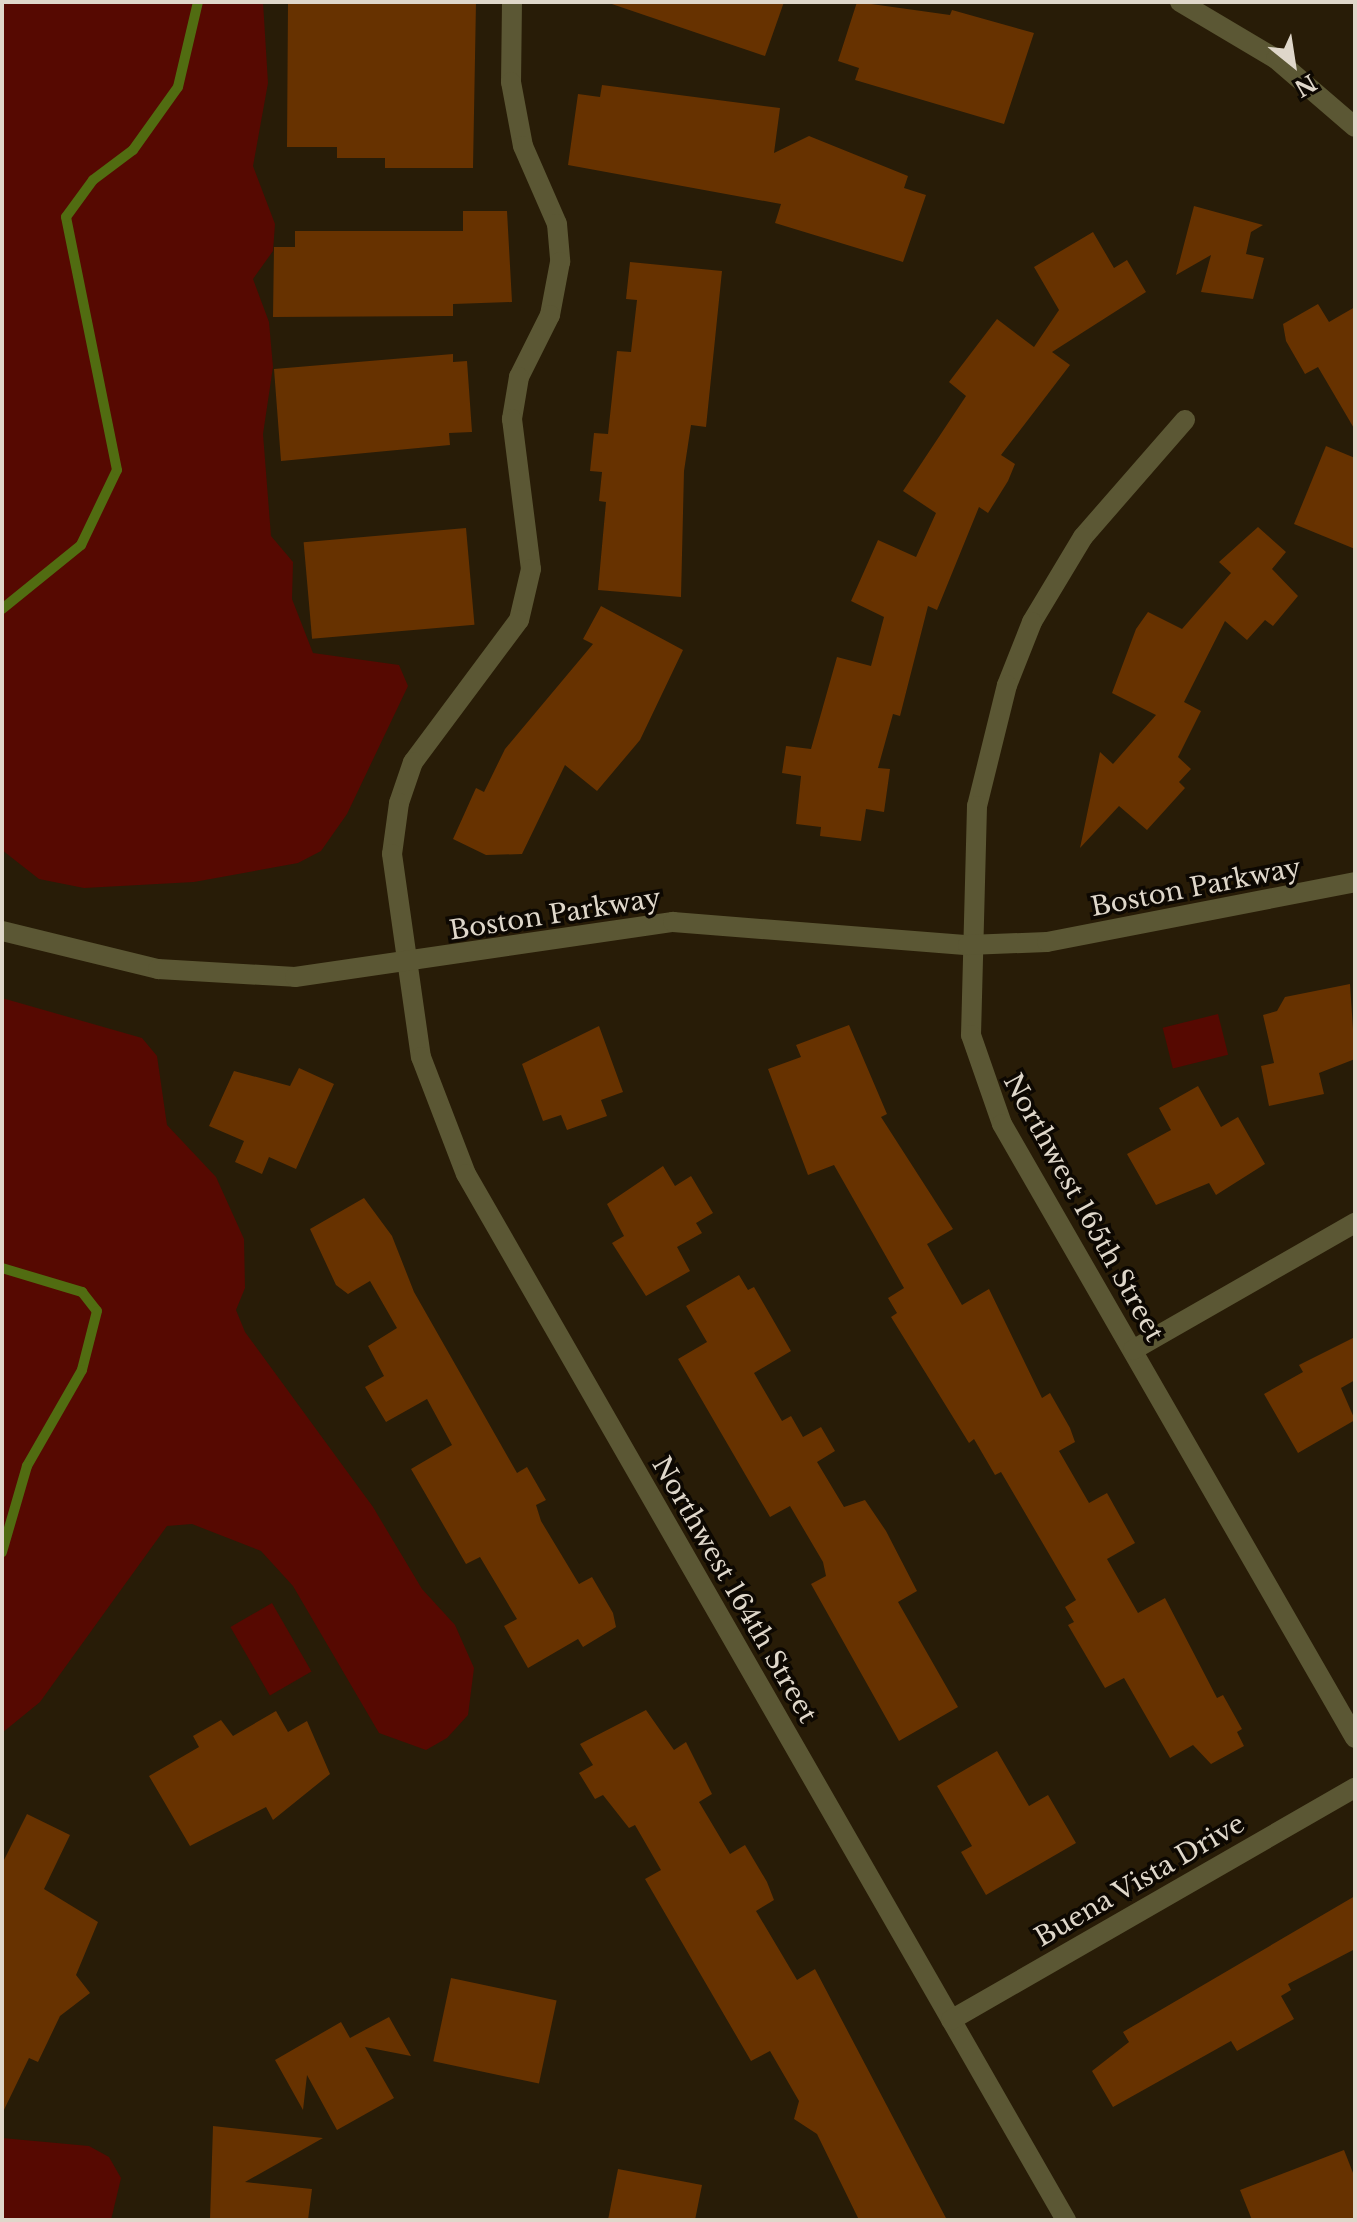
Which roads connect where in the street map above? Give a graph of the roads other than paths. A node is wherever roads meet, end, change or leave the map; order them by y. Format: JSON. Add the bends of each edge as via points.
{"nodes":[{"id":1,"x":512,"y":2,"type":"edge"},
{"id":2,"x":1180,"y":2,"type":"edge"},
{"id":3,"x":1355,"y":127,"type":"edge"},
{"id":4,"x":1185,"y":420,"type":"dead end"},
{"id":5,"x":1355,"y":882,"type":"edge"},
{"id":6,"x":2,"y":931,"type":"edge"},
{"id":7,"x":968,"y":945,"type":"junction"},
{"id":8,"x":404,"y":966,"type":"junction"},
{"id":9,"x":1355,"y":1223,"type":"edge"},
{"id":10,"x":1133,"y":1350,"type":"junction"},
{"id":11,"x":1355,"y":1738,"type":"edge"},
{"id":12,"x":1355,"y":1788,"type":"edge"},
{"id":13,"x":951,"y":2020,"type":"junction"},
{"id":14,"x":1066,"y":2220,"type":"edge"}],
"edges":[{"from":1,"to":8,"type":"street","name":"Northwest 164th Street","via":[[511,82],[523,146],[557,224],[560,262],[550,315],[519,377],[512,419],[531,569],[519,620],[413,762],[399,803],[392,854]]},
{"from":2,"to":3,"type":"street","via":[[1276,59]]},
{"from":4,"to":7,"type":"street","name":"Northwest 165th Street","via":[[1105,506],[1032,622],[987,751]]},
{"from":5,"to":7,"type":"street","name":"Boston Parkway","via":[[1115,932]]},
{"from":6,"to":8,"type":"street","name":"Boston Parkway","via":[[113,961],[227,976]]},
{"from":7,"to":8,"type":"street","name":"Boston Parkway","via":[[673,922]]},
{"from":7,"to":10,"type":"street","name":"Northwest 165th Street","via":[[980,1076]]},
{"from":8,"to":13,"type":"street","name":"Northwest 164th Street","via":[[432,1100],[466,1174]]},
{"from":9,"to":10,"type":"street"},
{"from":10,"to":11,"type":"street","name":"Northwest 165th Street"},
{"from":12,"to":13,"type":"street","name":"Buena Vista Drive"},
{"from":13,"to":14,"type":"street","name":"Northwest 164th Street"}]}
